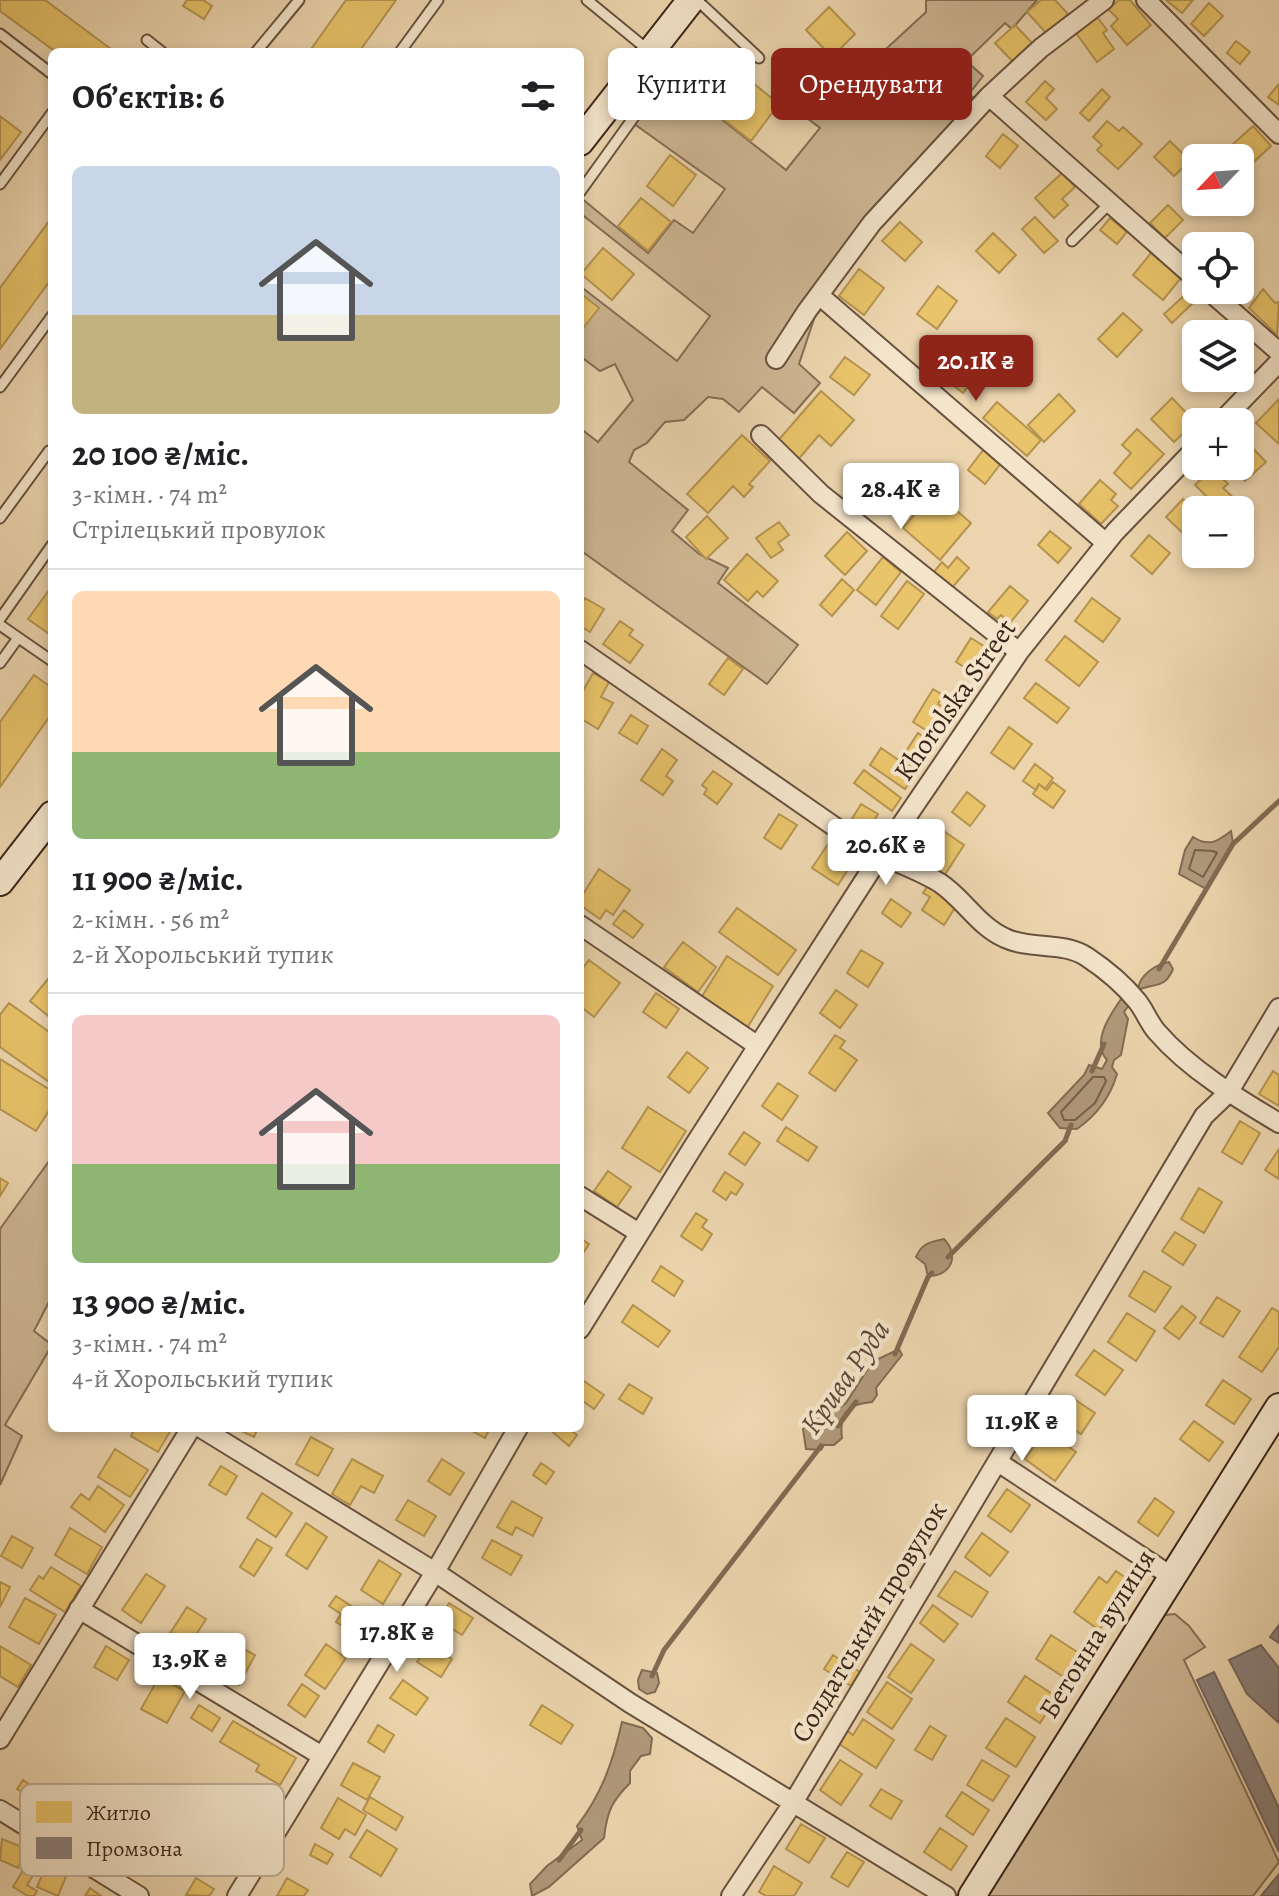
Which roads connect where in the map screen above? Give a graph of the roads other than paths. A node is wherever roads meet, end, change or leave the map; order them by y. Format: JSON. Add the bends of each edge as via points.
{"nodes":[{"id":1,"x":299,"y":0,"type":"edge"},
{"id":2,"x":438,"y":0,"type":"edge"},
{"id":3,"x":587,"y":0,"type":"edge"},
{"id":4,"x":694,"y":0,"type":"edge"},
{"id":5,"x":1104,"y":0,"type":"edge"},
{"id":6,"x":1146,"y":0,"type":"edge"},
{"id":7,"x":0,"y":34,"type":"edge"},
{"id":8,"x":147,"y":40,"type":"dead end"},
{"id":9,"x":157,"y":48,"type":"edge"},
{"id":10,"x":259,"y":48,"type":"edge"},
{"id":11,"x":403,"y":48,"type":"edge"},
{"id":12,"x":638,"y":48,"type":"edge"},
{"id":13,"x":654,"y":48,"type":"edge"},
{"id":14,"x":759,"y":58,"type":"dead end"},
{"id":15,"x":48,"y":71,"type":"edge"},
{"id":16,"x":989,"y":96,"type":"junction"},
{"id":17,"x":608,"y":106,"type":"edge"},
{"id":18,"x":48,"y":118,"type":"edge"},
{"id":19,"x":632,"y":120,"type":"edge"},
{"id":20,"x":1279,"y":134,"type":"edge"},
{"id":21,"x":584,"y":137,"type":"edge"},
{"id":22,"x":0,"y":184,"type":"edge"},
{"id":23,"x":584,"y":186,"type":"edge"},
{"id":24,"x":1110,"y":203,"type":"junction"},
{"id":25,"x":1072,"y":241,"type":"dead end"},
{"id":26,"x":1182,"y":267,"type":"edge"},
{"id":27,"x":819,"y":295,"type":"junction"},
{"id":28,"x":1224,"y":304,"type":"edge"},
{"id":29,"x":48,"y":321,"type":"edge"},
{"id":30,"x":1279,"y":352,"type":"edge"},
{"id":31,"x":776,"y":359,"type":"dead end"},
{"id":32,"x":1279,"y":362,"type":"edge"},
{"id":33,"x":0,"y":387,"type":"edge"},
{"id":34,"x":1235,"y":408,"type":"edge"},
{"id":35,"x":761,"y":435,"type":"dead end"},
{"id":36,"x":48,"y":452,"type":"edge"},
{"id":37,"x":1182,"y":463,"type":"edge"},
{"id":38,"x":0,"y":518,"type":"edge"},
{"id":39,"x":1106,"y":543,"type":"junction"},
{"id":40,"x":48,"y":551,"type":"edge"},
{"id":41,"x":0,"y":622,"type":"edge"},
{"id":42,"x":18,"y":638,"type":"junction"},
{"id":43,"x":1019,"y":652,"type":"junction"},
{"id":44,"x":584,"y":653,"type":"edge"},
{"id":45,"x":48,"y":658,"type":"edge"},
{"id":46,"x":0,"y":663,"type":"edge"},
{"id":47,"x":48,"y":820,"type":"edge"},
{"id":48,"x":880,"y":856,"type":"junction"},
{"id":49,"x":0,"y":882,"type":"edge"},
{"id":50,"x":584,"y":928,"type":"edge"},
{"id":51,"x":1279,"y":1008,"type":"edge"},
{"id":52,"x":758,"y":1046,"type":"junction"},
{"id":53,"x":1228,"y":1093,"type":"junction"},
{"id":54,"x":1279,"y":1123,"type":"edge"},
{"id":55,"x":584,"y":1199,"type":"edge"},
{"id":56,"x":639,"y":1233,"type":"junction"},
{"id":57,"x":584,"y":1322,"type":"edge"},
{"id":58,"x":1279,"y":1407,"type":"edge"},
{"id":59,"x":189,"y":1432,"type":"edge"},
{"id":60,"x":208,"y":1432,"type":"edge"},
{"id":61,"x":516,"y":1432,"type":"edge"},
{"id":62,"x":998,"y":1462,"type":"junction"},
{"id":63,"x":435,"y":1572,"type":"junction"},
{"id":64,"x":1171,"y":1576,"type":"junction"},
{"id":65,"x":79,"y":1609,"type":"junction"},
{"id":66,"x":0,"y":1739,"type":"edge"},
{"id":67,"x":322,"y":1756,"type":"junction"},
{"id":68,"x":793,"y":1803,"type":"junction"},
{"id":69,"x":0,"y":1810,"type":"edge"},
{"id":70,"x":284,"y":1819,"type":"edge"},
{"id":71,"x":20,"y":1822,"type":"edge"},
{"id":72,"x":107,"y":1876,"type":"edge"},
{"id":73,"x":249,"y":1876,"type":"edge"},
{"id":74,"x":139,"y":1896,"type":"edge"},
{"id":75,"x":237,"y":1896,"type":"edge"},
{"id":76,"x":731,"y":1896,"type":"edge"},
{"id":77,"x":946,"y":1896,"type":"edge"},
{"id":78,"x":972,"y":1896,"type":"edge"}],
"edges":[{"from":1,"to":10,"type":"lane"},
{"from":2,"to":11,"type":"lane"},
{"from":3,"to":12,"type":"lane"},
{"from":4,"to":13,"type":"street"},
{"from":4,"to":14,"type":"lane"},
{"from":5,"to":16,"type":"street"},
{"from":6,"to":20,"type":"street"},
{"from":7,"to":15,"type":"lane"},
{"from":8,"to":9,"type":"lane"},
{"from":16,"to":24,"type":"street"},
{"from":16,"to":27,"type":"street","via":[[872,223]]},
{"from":17,"to":21,"type":"street"},
{"from":18,"to":22,"type":"lane"},
{"from":19,"to":23,"type":"lane"},
{"from":24,"to":25,"type":"lane"},
{"from":24,"to":26,"type":"street"},
{"from":27,"to":31,"type":"street"},
{"from":27,"to":39,"type":"street"},
{"from":28,"to":30,"type":"street"},
{"from":29,"to":33,"type":"lane"},
{"from":32,"to":34,"type":"street"},
{"from":35,"to":43,"type":"street","via":[[821,494]]},
{"from":36,"to":38,"type":"lane"},
{"from":37,"to":39,"type":"street","name":"Khorolska Street"},
{"from":39,"to":43,"type":"street","name":"Khorolska Street"},
{"from":40,"to":41,"type":"lane"},
{"from":41,"to":42,"type":"lane"},
{"from":42,"to":45,"type":"lane"},
{"from":42,"to":46,"type":"lane"},
{"from":43,"to":48,"type":"street","name":"Khorolska Street"},
{"from":44,"to":48,"type":"street"},
{"from":47,"to":49,"type":"street"},
{"from":48,"to":52,"type":"street","name":"Khorolska Street"},
{"from":48,"to":53,"type":"street","via":[[942,885],[1005,939],[1084,955],[1137,1002],[1156,1031]]},
{"from":50,"to":52,"type":"street"},
{"from":51,"to":53,"type":"street","name":"Солдатський провулок"},
{"from":52,"to":56,"type":"street","name":"Khorolska Street"},
{"from":53,"to":54,"type":"street"},
{"from":53,"to":62,"type":"street","name":"Солдатський провулок","via":[[1204,1116]]},
{"from":55,"to":56,"type":"street"},
{"from":56,"to":57,"type":"street","name":"Khorolska Street"},
{"from":58,"to":64,"type":"street","name":"Бетонна вулиця"},
{"from":59,"to":65,"type":"street"},
{"from":60,"to":63,"type":"street"},
{"from":61,"to":63,"type":"street"},
{"from":62,"to":64,"type":"street"},
{"from":62,"to":68,"type":"street","name":"Солдатський провулок"},
{"from":63,"to":67,"type":"street"},
{"from":63,"to":68,"type":"street","via":[[630,1703]]},
{"from":64,"to":78,"type":"street","name":"Бетонна вулиця"},
{"from":65,"to":66,"type":"street"},
{"from":65,"to":67,"type":"street"},
{"from":67,"to":70,"type":"street"},
{"from":68,"to":76,"type":"street","name":"Солдатський провулок"},
{"from":68,"to":77,"type":"street"},
{"from":69,"to":71,"type":"street"},
{"from":72,"to":74,"type":"street"},
{"from":73,"to":75,"type":"street"}]}
